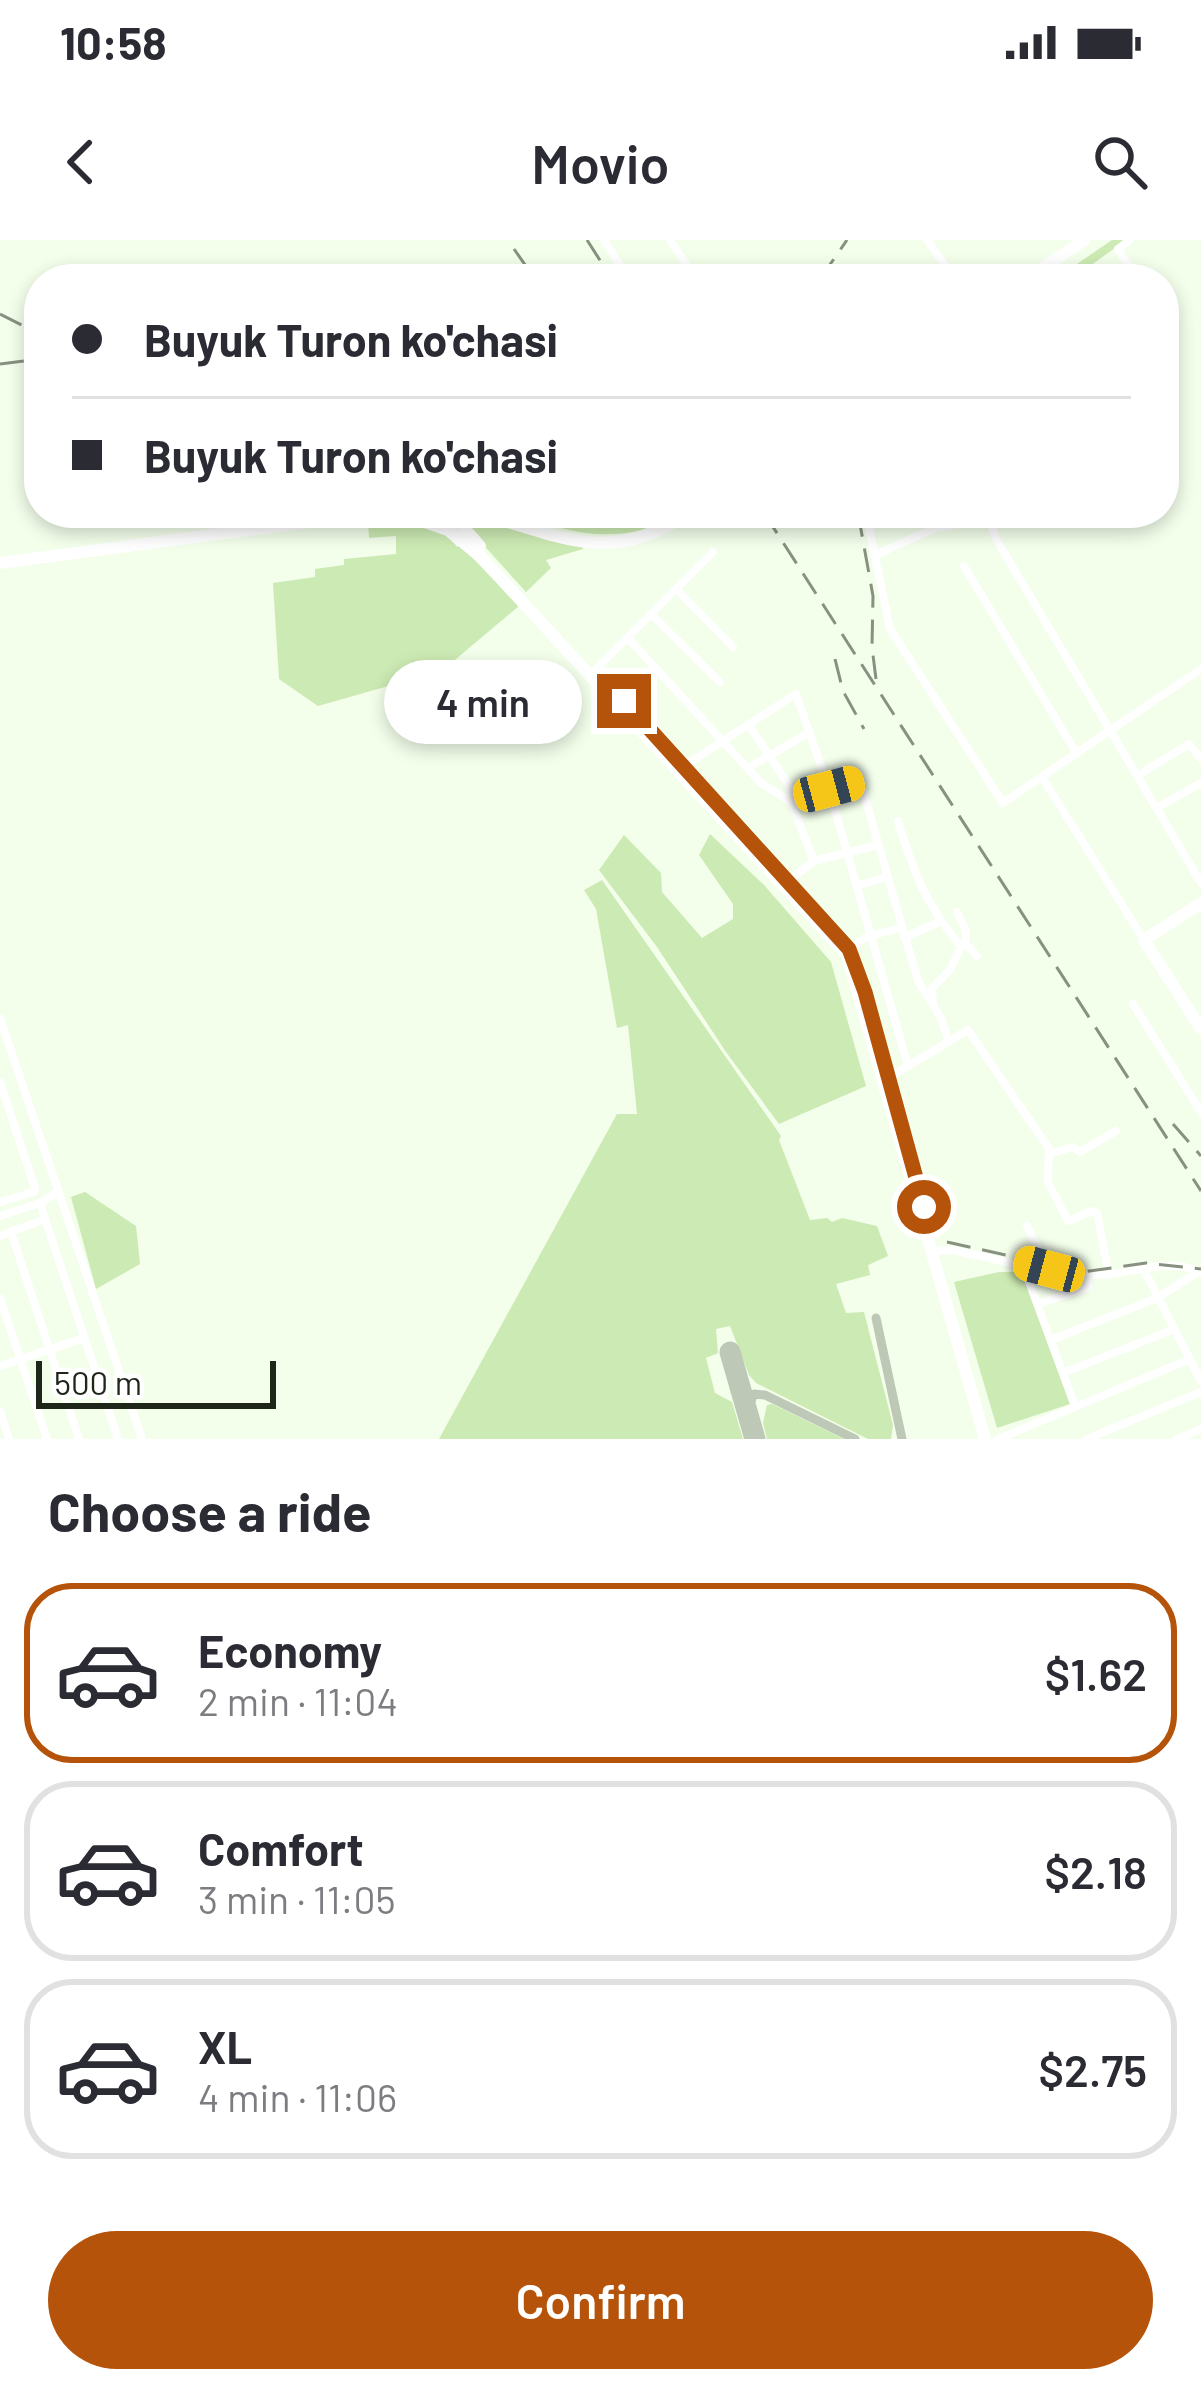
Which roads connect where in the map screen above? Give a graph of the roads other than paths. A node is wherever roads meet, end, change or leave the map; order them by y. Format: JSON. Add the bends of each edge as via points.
{"nodes":[{"id":1,"x":1072,"y":240,"type":"edge"},
{"id":2,"x":1084,"y":240,"type":"edge"},
{"id":3,"x":1130,"y":240,"type":"edge"},
{"id":4,"x":1038,"y":264,"type":"edge"},
{"id":5,"x":1049,"y":264,"type":"edge"},
{"id":6,"x":1127,"y":264,"type":"edge"},
{"id":7,"x":226,"y":528,"type":"edge"},
{"id":8,"x":257,"y":528,"type":"edge"},
{"id":9,"x":442,"y":528,"type":"edge"},
{"id":10,"x":467,"y":528,"type":"edge"},
{"id":11,"x":525,"y":528,"type":"edge"},
{"id":12,"x":547,"y":528,"type":"edge"},
{"id":13,"x":652,"y":528,"type":"edge"},
{"id":14,"x":657,"y":528,"type":"edge"},
{"id":15,"x":869,"y":528,"type":"edge"},
{"id":16,"x":935,"y":528,"type":"edge"},
{"id":17,"x":992,"y":528,"type":"edge"},
{"id":18,"x":713,"y":552,"type":"dead end"},
{"id":19,"x":875,"y":555,"type":"junction"},
{"id":20,"x":0,"y":560,"type":"edge"},
{"id":21,"x":964,"y":566,"type":"dead end"},
{"id":22,"x":677,"y":590,"type":"junction"},
{"id":23,"x":651,"y":614,"type":"junction"},
{"id":24,"x":628,"y":638,"type":"junction"},
{"id":25,"x":733,"y":647,"type":"dead end"},
{"id":26,"x":595,"y":670,"type":"junction"},
{"id":27,"x":1200,"y":670,"type":"edge"},
{"id":28,"x":720,"y":682,"type":"dead end"},
{"id":29,"x":748,"y":724,"type":"junction"},
{"id":30,"x":810,"y":732,"type":"junction"},
{"id":31,"x":1110,"y":732,"type":"junction"},
{"id":32,"x":721,"y":741,"type":"junction"},
{"id":33,"x":1077,"y":754,"type":"junction"},
{"id":34,"x":768,"y":756,"type":"junction"},
{"id":35,"x":1201,"y":759,"type":"edge"},
{"id":36,"x":681,"y":766,"type":"junction"},
{"id":37,"x":748,"y":768,"type":"junction"},
{"id":38,"x":1138,"y":776,"type":"junction"},
{"id":39,"x":1042,"y":777,"type":"junction"},
{"id":40,"x":1201,"y":783,"type":"edge"},
{"id":41,"x":829,"y":789,"type":"junction"},
{"id":42,"x":791,"y":802,"type":"junction"},
{"id":43,"x":1157,"y":808,"type":"junction"},
{"id":44,"x":898,"y":821,"type":"dead end"},
{"id":45,"x":878,"y":844,"type":"junction"},
{"id":46,"x":848,"y":855,"type":"junction"},
{"id":47,"x":814,"y":860,"type":"junction"},
{"id":48,"x":886,"y":878,"type":"junction"},
{"id":49,"x":789,"y":880,"type":"junction"},
{"id":50,"x":1201,"y":883,"type":"edge"},
{"id":51,"x":857,"y":886,"type":"junction"},
{"id":52,"x":1201,"y":908,"type":"edge"},
{"id":53,"x":957,"y":912,"type":"dead end"},
{"id":54,"x":939,"y":922,"type":"junction"},
{"id":55,"x":902,"y":933,"type":"junction"},
{"id":56,"x":871,"y":936,"type":"junction"},
{"id":57,"x":1146,"y":943,"type":"junction"},
{"id":58,"x":963,"y":945,"type":"junction"},
{"id":59,"x":849,"y":949,"type":"junction"},
{"id":60,"x":977,"y":956,"type":"dead end"},
{"id":61,"x":1133,"y":1004,"type":"dead end"},
{"id":62,"x":933,"y":1005,"type":"junction"},
{"id":63,"x":0,"y":1018,"type":"edge"},
{"id":64,"x":1201,"y":1029,"type":"edge"},
{"id":65,"x":2,"y":1033,"type":"edge"},
{"id":66,"x":948,"y":1039,"type":"junction"},
{"id":67,"x":908,"y":1066,"type":"junction"},
{"id":68,"x":888,"y":1078,"type":"junction"},
{"id":69,"x":22,"y":1085,"type":"junction"},
{"id":70,"x":1,"y":1089,"type":"edge"},
{"id":71,"x":1201,"y":1112,"type":"edge"},
{"id":72,"x":1116,"y":1131,"type":"dead end"},
{"id":73,"x":1049,"y":1150,"type":"junction"},
{"id":74,"x":58,"y":1192,"type":"junction"},
{"id":75,"x":1,"y":1200,"type":"edge"},
{"id":76,"x":40,"y":1203,"type":"junction"},
{"id":77,"x":0,"y":1216,"type":"edge"},
{"id":78,"x":45,"y":1219,"type":"junction"},
{"id":79,"x":1027,"y":1226,"type":"dead end"},
{"id":80,"x":11,"y":1232,"type":"junction"},
{"id":81,"x":0,"y":1236,"type":"edge"},
{"id":82,"x":934,"y":1251,"type":"junction"},
{"id":83,"x":1021,"y":1262,"type":"junction"},
{"id":84,"x":1143,"y":1268,"type":"junction"},
{"id":85,"x":1049,"y":1269,"type":"junction"},
{"id":86,"x":1200,"y":1272,"type":"edge"},
{"id":87,"x":1087,"y":1275,"type":"junction"},
{"id":88,"x":1109,"y":1275,"type":"junction"},
{"id":89,"x":0,"y":1298,"type":"edge"},
{"id":90,"x":1157,"y":1298,"type":"junction"},
{"id":91,"x":1038,"y":1304,"type":"junction"},
{"id":92,"x":1172,"y":1330,"type":"junction"},
{"id":93,"x":85,"y":1338,"type":"junction"},
{"id":94,"x":1051,"y":1340,"type":"junction"},
{"id":95,"x":51,"y":1348,"type":"junction"},
{"id":96,"x":21,"y":1358,"type":"junction"},
{"id":97,"x":1187,"y":1360,"type":"junction"},
{"id":98,"x":0,"y":1366,"type":"edge"},
{"id":99,"x":1063,"y":1373,"type":"junction"},
{"id":100,"x":1201,"y":1382,"type":"edge"},
{"id":101,"x":1201,"y":1392,"type":"edge"},
{"id":102,"x":1075,"y":1406,"type":"junction"},
{"id":103,"x":0,"y":1411,"type":"edge"},
{"id":104,"x":1201,"y":1429,"type":"edge"},
{"id":105,"x":140,"y":1436,"type":"edge"},
{"id":106,"x":9,"y":1439,"type":"edge"},
{"id":107,"x":47,"y":1439,"type":"edge"},
{"id":108,"x":80,"y":1439,"type":"edge"},
{"id":109,"x":120,"y":1439,"type":"edge"},
{"id":110,"x":991,"y":1439,"type":"edge"},
{"id":111,"x":1087,"y":1439,"type":"edge"},
{"id":112,"x":1177,"y":1439,"type":"edge"}],
"edges":[{"from":1,"to":4,"type":"main road"},
{"from":2,"to":5,"type":"main road"},
{"from":3,"to":6,"type":"street","via":[[1118,249]]},
{"from":7,"to":20,"type":"main road"},
{"from":8,"to":20,"type":"main road"},
{"from":9,"to":36,"type":"main road","via":[[481,557]]},
{"from":10,"to":26,"type":"main road"},
{"from":11,"to":14,"type":"main road","via":[[585,543],[639,538]]},
{"from":12,"to":13,"type":"main road","via":[[604,538]]},
{"from":15,"to":19,"type":"street"},
{"from":16,"to":19,"type":"street"},
{"from":17,"to":31,"type":"street"},
{"from":18,"to":22,"type":"street"},
{"from":19,"to":39,"type":"street","via":[[890,629],[1003,803]]},
{"from":21,"to":33,"type":"street"},
{"from":22,"to":23,"type":"street"},
{"from":22,"to":25,"type":"street"},
{"from":23,"to":24,"type":"street"},
{"from":23,"to":28,"type":"street"},
{"from":24,"to":26,"type":"street"},
{"from":24,"to":32,"type":"street"},
{"from":26,"to":36,"type":"main road"},
{"from":27,"to":31,"type":"street"},
{"from":29,"to":30,"type":"street","via":[[796,694]]},
{"from":29,"to":32,"type":"street"},
{"from":29,"to":34,"type":"street"},
{"from":30,"to":34,"type":"street"},
{"from":30,"to":41,"type":"street"},
{"from":31,"to":33,"type":"street"},
{"from":31,"to":38,"type":"street"},
{"from":32,"to":36,"type":"street"},
{"from":32,"to":37,"type":"street"},
{"from":33,"to":39,"type":"street"},
{"from":34,"to":37,"type":"street"},
{"from":34,"to":42,"type":"street","via":[[788,782]]},
{"from":35,"to":38,"type":"street","via":[[1189,744]]},
{"from":36,"to":49,"type":"main road"},
{"from":36,"to":82,"type":"main road","via":[[851,963]]},
{"from":37,"to":42,"type":"street"},
{"from":38,"to":43,"type":"street"},
{"from":39,"to":57,"type":"street"},
{"from":40,"to":43,"type":"street"},
{"from":41,"to":45,"type":"street","via":[[860,782]]},
{"from":41,"to":46,"type":"street"},
{"from":42,"to":47,"type":"street"},
{"from":43,"to":50,"type":"street"},
{"from":44,"to":54,"type":"street","via":[[911,869]]},
{"from":45,"to":46,"type":"street"},
{"from":45,"to":48,"type":"street"},
{"from":46,"to":47,"type":"street"},
{"from":46,"to":51,"type":"street"},
{"from":47,"to":49,"type":"street"},
{"from":48,"to":51,"type":"street"},
{"from":48,"to":55,"type":"street"},
{"from":49,"to":59,"type":"main road"},
{"from":51,"to":56,"type":"street"},
{"from":52,"to":57,"type":"main road"},
{"from":53,"to":58,"type":"street"},
{"from":54,"to":55,"type":"street"},
{"from":54,"to":58,"type":"street"},
{"from":55,"to":56,"type":"street"},
{"from":55,"to":62,"type":"street"},
{"from":56,"to":59,"type":"street"},
{"from":56,"to":67,"type":"street"},
{"from":57,"to":64,"type":"main road"},
{"from":58,"to":60,"type":"street"},
{"from":58,"to":62,"type":"street","via":[[932,988]]},
{"from":59,"to":68,"type":"main road"},
{"from":61,"to":71,"type":"street"},
{"from":62,"to":66,"type":"street"},
{"from":63,"to":65,"type":"street"},
{"from":65,"to":69,"type":"street"},
{"from":66,"to":67,"type":"street"},
{"from":66,"to":73,"type":"street","via":[[968,1030]]},
{"from":67,"to":68,"type":"street"},
{"from":68,"to":82,"type":"main road"},
{"from":69,"to":70,"type":"street"},
{"from":69,"to":74,"type":"street"},
{"from":70,"to":75,"type":"street","via":[[35,1190]]},
{"from":72,"to":73,"type":"street","via":[[1080,1152]]},
{"from":73,"to":88,"type":"street","via":[[1050,1186],[1068,1221],[1095,1210]]},
{"from":74,"to":76,"type":"street"},
{"from":74,"to":105,"type":"street"},
{"from":76,"to":77,"type":"street"},
{"from":76,"to":78,"type":"street"},
{"from":78,"to":80,"type":"street"},
{"from":78,"to":93,"type":"street"},
{"from":79,"to":85,"type":"street"},
{"from":80,"to":81,"type":"street"},
{"from":80,"to":95,"type":"street"},
{"from":82,"to":83,"type":"street"},
{"from":82,"to":110,"type":"main road"},
{"from":83,"to":85,"type":"street"},
{"from":83,"to":91,"type":"street"},
{"from":84,"to":86,"type":"street"},
{"from":84,"to":88,"type":"street"},
{"from":84,"to":90,"type":"street"},
{"from":85,"to":87,"type":"street"},
{"from":86,"to":90,"type":"street"},
{"from":87,"to":88,"type":"street"},
{"from":87,"to":91,"type":"street","via":[[1089,1287]]},
{"from":89,"to":96,"type":"street"},
{"from":90,"to":92,"type":"street"},
{"from":90,"to":94,"type":"street"},
{"from":91,"to":94,"type":"street"},
{"from":92,"to":97,"type":"street"},
{"from":92,"to":99,"type":"street"},
{"from":93,"to":95,"type":"street"},
{"from":93,"to":109,"type":"street"},
{"from":94,"to":99,"type":"street"},
{"from":95,"to":96,"type":"street"},
{"from":95,"to":108,"type":"street"},
{"from":96,"to":98,"type":"street"},
{"from":96,"to":107,"type":"street"},
{"from":97,"to":100,"type":"street"},
{"from":97,"to":102,"type":"street"},
{"from":99,"to":102,"type":"street"},
{"from":101,"to":111,"type":"street"},
{"from":102,"to":110,"type":"street"},
{"from":103,"to":106,"type":"street"},
{"from":104,"to":112,"type":"street"},
{"from":105,"to":109,"type":"street"}]}
